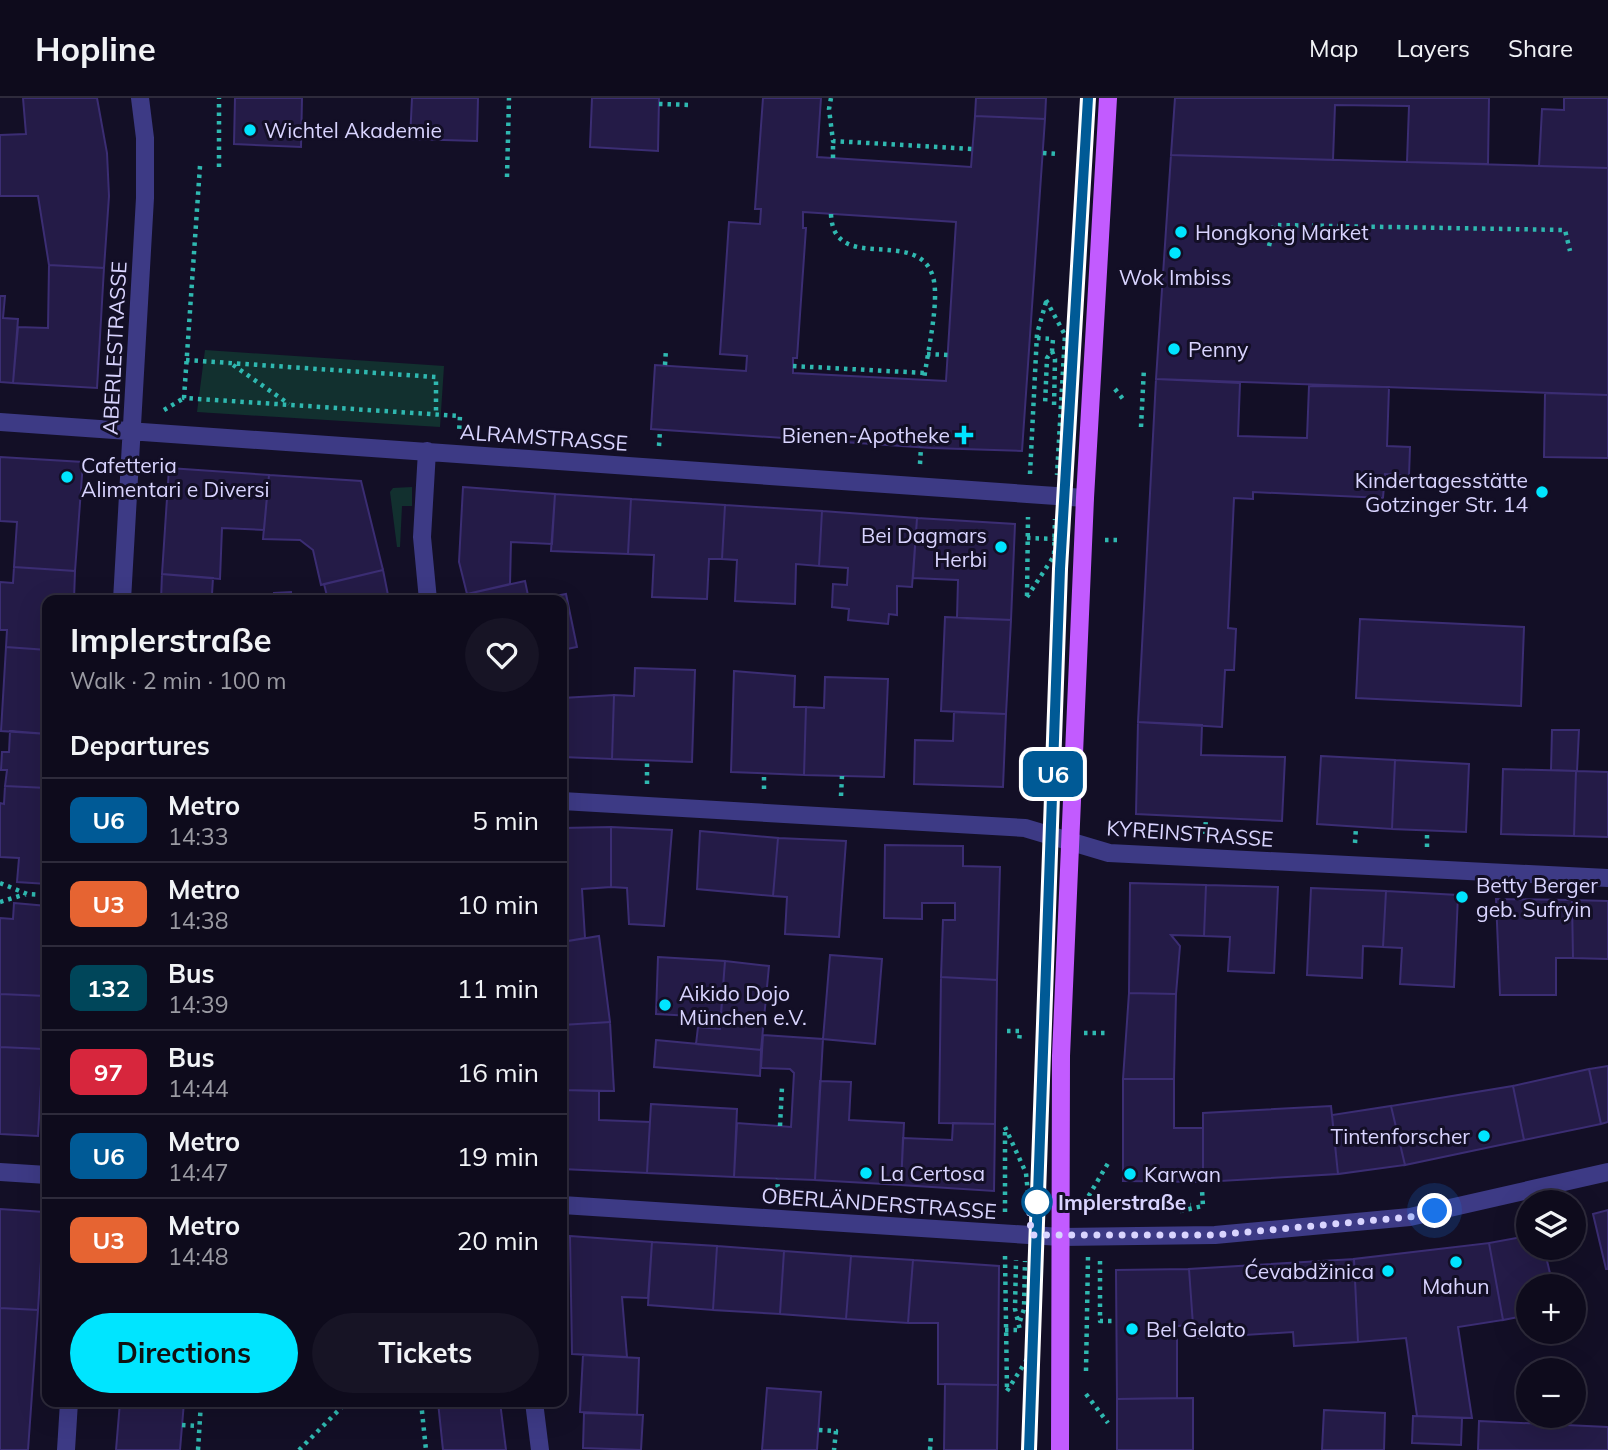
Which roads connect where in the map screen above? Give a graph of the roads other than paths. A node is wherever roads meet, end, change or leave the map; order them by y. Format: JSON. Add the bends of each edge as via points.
{"nodes":[{"id":1,"x":140,"y":98,"type":"edge"},
{"id":2,"x":1108,"y":98,"type":"edge"},
{"id":3,"x":0,"y":422,"type":"edge"},
{"id":4,"x":133,"y":430,"type":"junction"},
{"id":5,"x":427,"y":451,"type":"junction"},
{"id":6,"x":1085,"y":498,"type":"junction"},
{"id":7,"x":122,"y":595,"type":"edge"},
{"id":8,"x":428,"y":595,"type":"edge"},
{"id":9,"x":567,"y":801,"type":"edge"},
{"id":10,"x":1071,"y":841,"type":"junction"},
{"id":11,"x":1608,"y":878,"type":"edge"},
{"id":12,"x":0,"y":1172,"type":"edge"},
{"id":13,"x":1608,"y":1172,"type":"edge"},
{"id":14,"x":42,"y":1175,"type":"edge"},
{"id":15,"x":567,"y":1205,"type":"edge"},
{"id":16,"x":1061,"y":1237,"type":"junction"},
{"id":17,"x":69,"y":1407,"type":"edge"},
{"id":18,"x":535,"y":1407,"type":"edge"},
{"id":19,"x":65,"y":1450,"type":"edge"},
{"id":20,"x":540,"y":1450,"type":"edge"},
{"id":21,"x":1060,"y":1450,"type":"edge"}],
"edges":[{"from":1,"to":4,"type":"street","name":"ABERLESTRASSE","via":[[145,198]]},
{"from":2,"to":6,"type":"main road"},
{"from":3,"to":4,"type":"street","name":"ALRAMSTRASSE"},
{"from":4,"to":5,"type":"street","name":"ALRAMSTRASSE"},
{"from":4,"to":7,"type":"street","name":"ABERLESTRASSE"},
{"from":5,"to":6,"type":"street","name":"ALRAMSTRASSE"},
{"from":5,"to":8,"type":"street","via":[[422,537]]},
{"from":6,"to":10,"type":"main road"},
{"from":9,"to":10,"type":"street","name":"KYREINSTRASSE","via":[[1025,828]]},
{"from":10,"to":11,"type":"street","name":"KYREINSTRASSE","via":[[1109,853]]},
{"from":10,"to":16,"type":"main road","via":[[1061,1056]]},
{"from":12,"to":14,"type":"street"},
{"from":13,"to":16,"type":"street","name":"OBERLÄNDERSTRASSE","via":[[1410,1217],[1215,1235]]},
{"from":15,"to":16,"type":"street","name":"OBERLÄNDERSTRASSE"},
{"from":16,"to":21,"type":"main road"},
{"from":17,"to":19,"type":"street"},
{"from":18,"to":20,"type":"street"}]}
